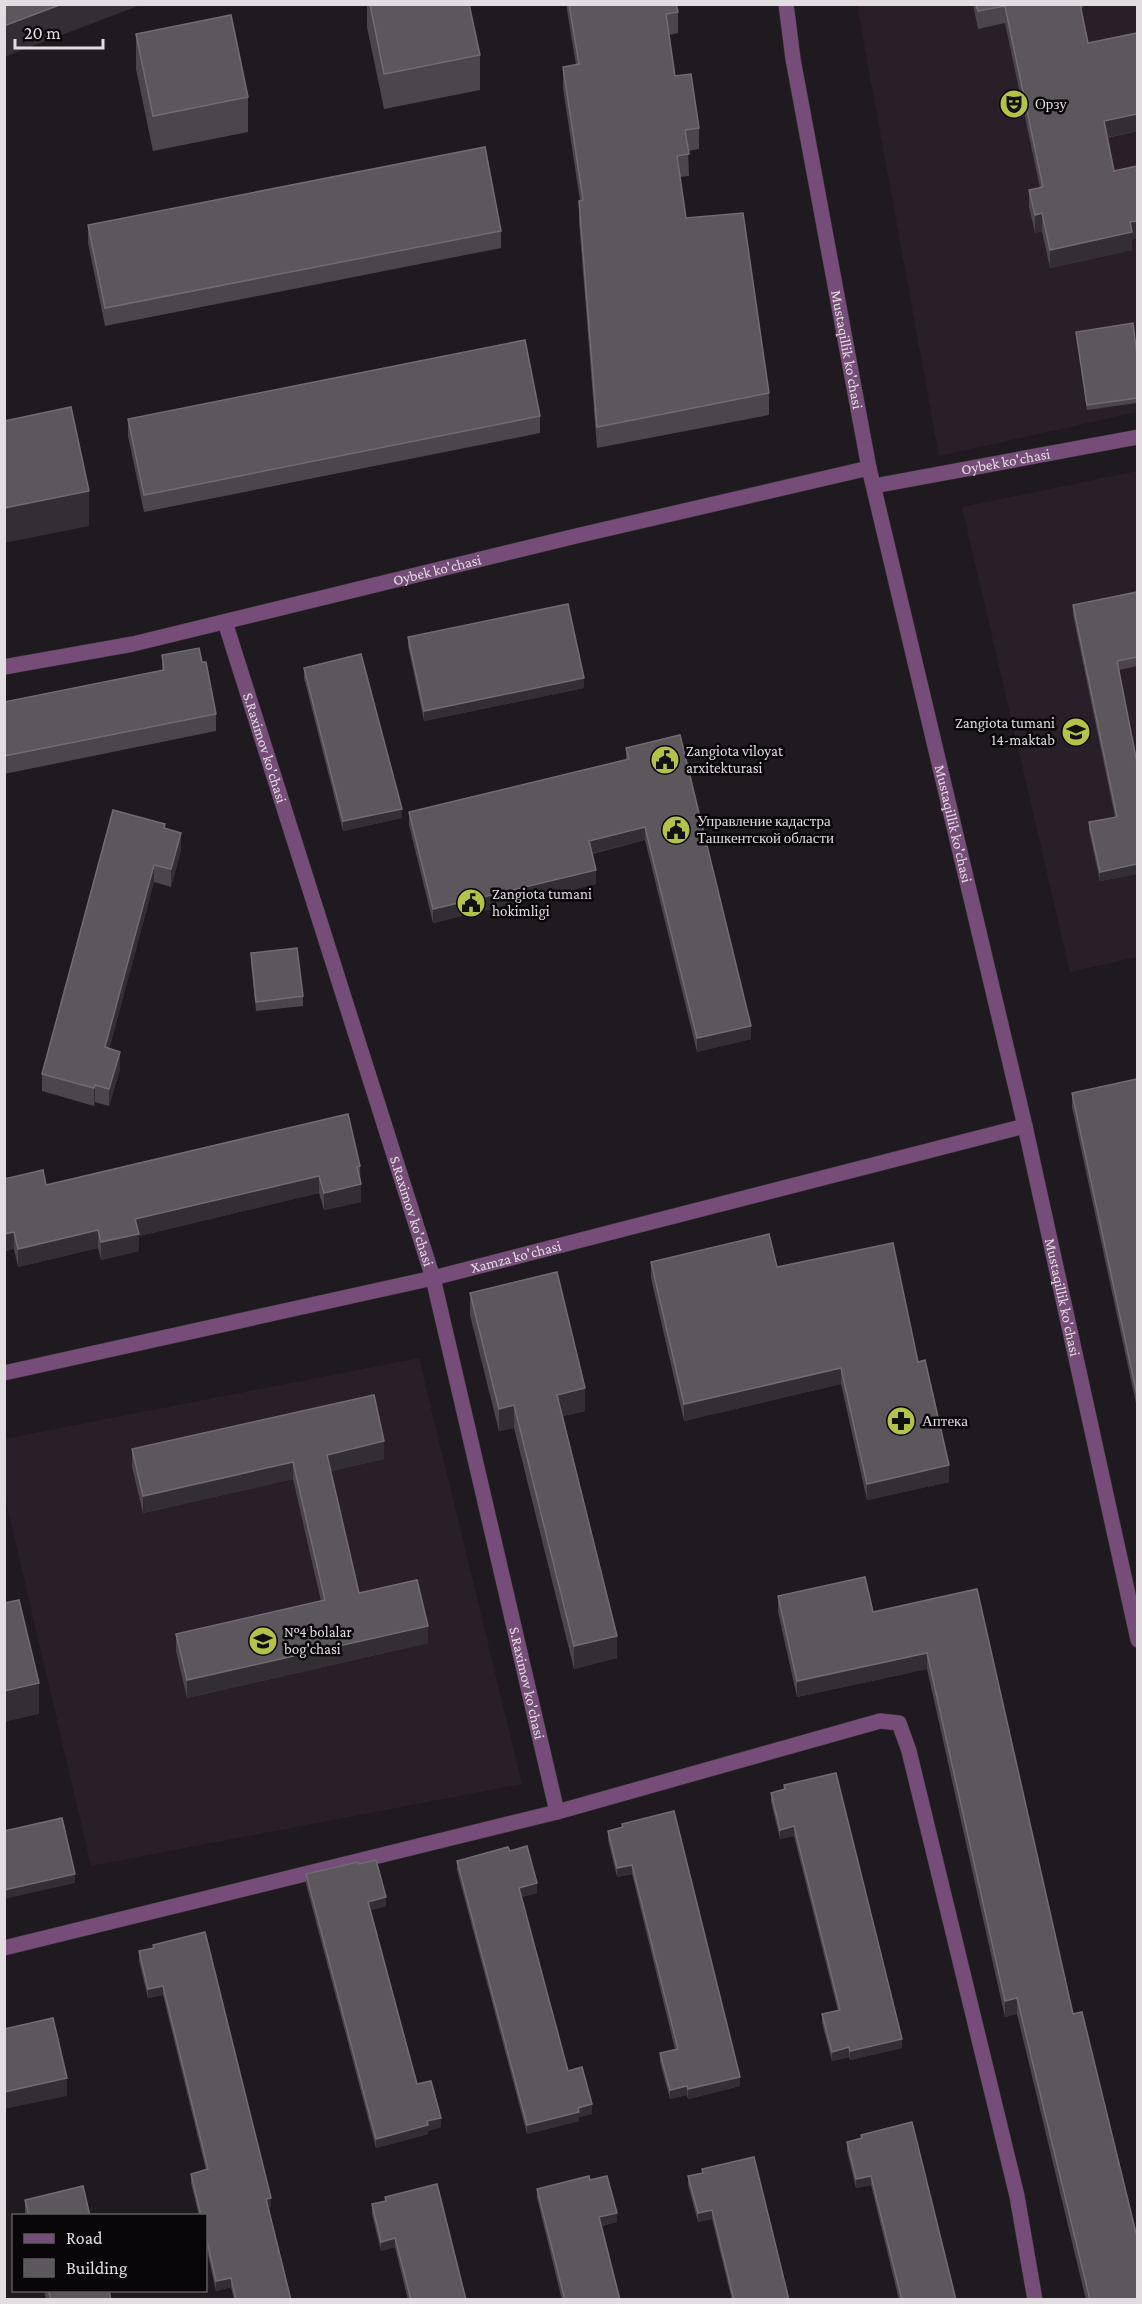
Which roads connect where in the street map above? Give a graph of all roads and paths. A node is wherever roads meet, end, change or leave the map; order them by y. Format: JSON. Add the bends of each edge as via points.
{"nodes":[{"id":1,"x":786,"y":4,"type":"edge"},
{"id":2,"x":1137,"y":437,"type":"edge"},
{"id":3,"x":869,"y":468,"type":"junction"},
{"id":4,"x":874,"y":486,"type":"junction"},
{"id":5,"x":225,"y":622,"type":"junction"},
{"id":6,"x":4,"y":667,"type":"edge"},
{"id":7,"x":1025,"y":1126,"type":"junction"},
{"id":8,"x":433,"y":1278,"type":"junction"},
{"id":9,"x":4,"y":1373,"type":"edge"},
{"id":10,"x":1137,"y":1641,"type":"edge"},
{"id":11,"x":557,"y":1812,"type":"junction"},
{"id":12,"x":4,"y":1948,"type":"edge"},
{"id":13,"x":1035,"y":2300,"type":"edge"}],
"edges":[{"from":1,"to":3,"type":"street","name":"Mustaqillik ko'chasi"},
{"from":2,"to":4,"type":"street","name":"Oybek ko'chasi"},
{"from":3,"to":4,"type":"street","name":"Mustaqillik ko'chasi"},
{"from":3,"to":5,"type":"street","name":"Oybek ko'chasi"},
{"from":4,"to":7,"type":"street","name":"Mustaqillik ko'chasi"},
{"from":5,"to":6,"type":"street","name":"Oybek ko'chasi","via":[[133,644]]},
{"from":5,"to":8,"type":"street","name":"S.Raximov ko'chasi"},
{"from":7,"to":8,"type":"street","name":"Xamza ko'chasi"},
{"from":7,"to":10,"type":"street","name":"Mustaqillik ko'chasi"},
{"from":8,"to":9,"type":"street","name":"Xamza ko'chasi"},
{"from":8,"to":11,"type":"street","name":"S.Raximov ko'chasi"},
{"from":11,"to":12,"type":"street"},
{"from":11,"to":13,"type":"street","via":[[880,1721],[899,1723],[1017,2196]]}]}
